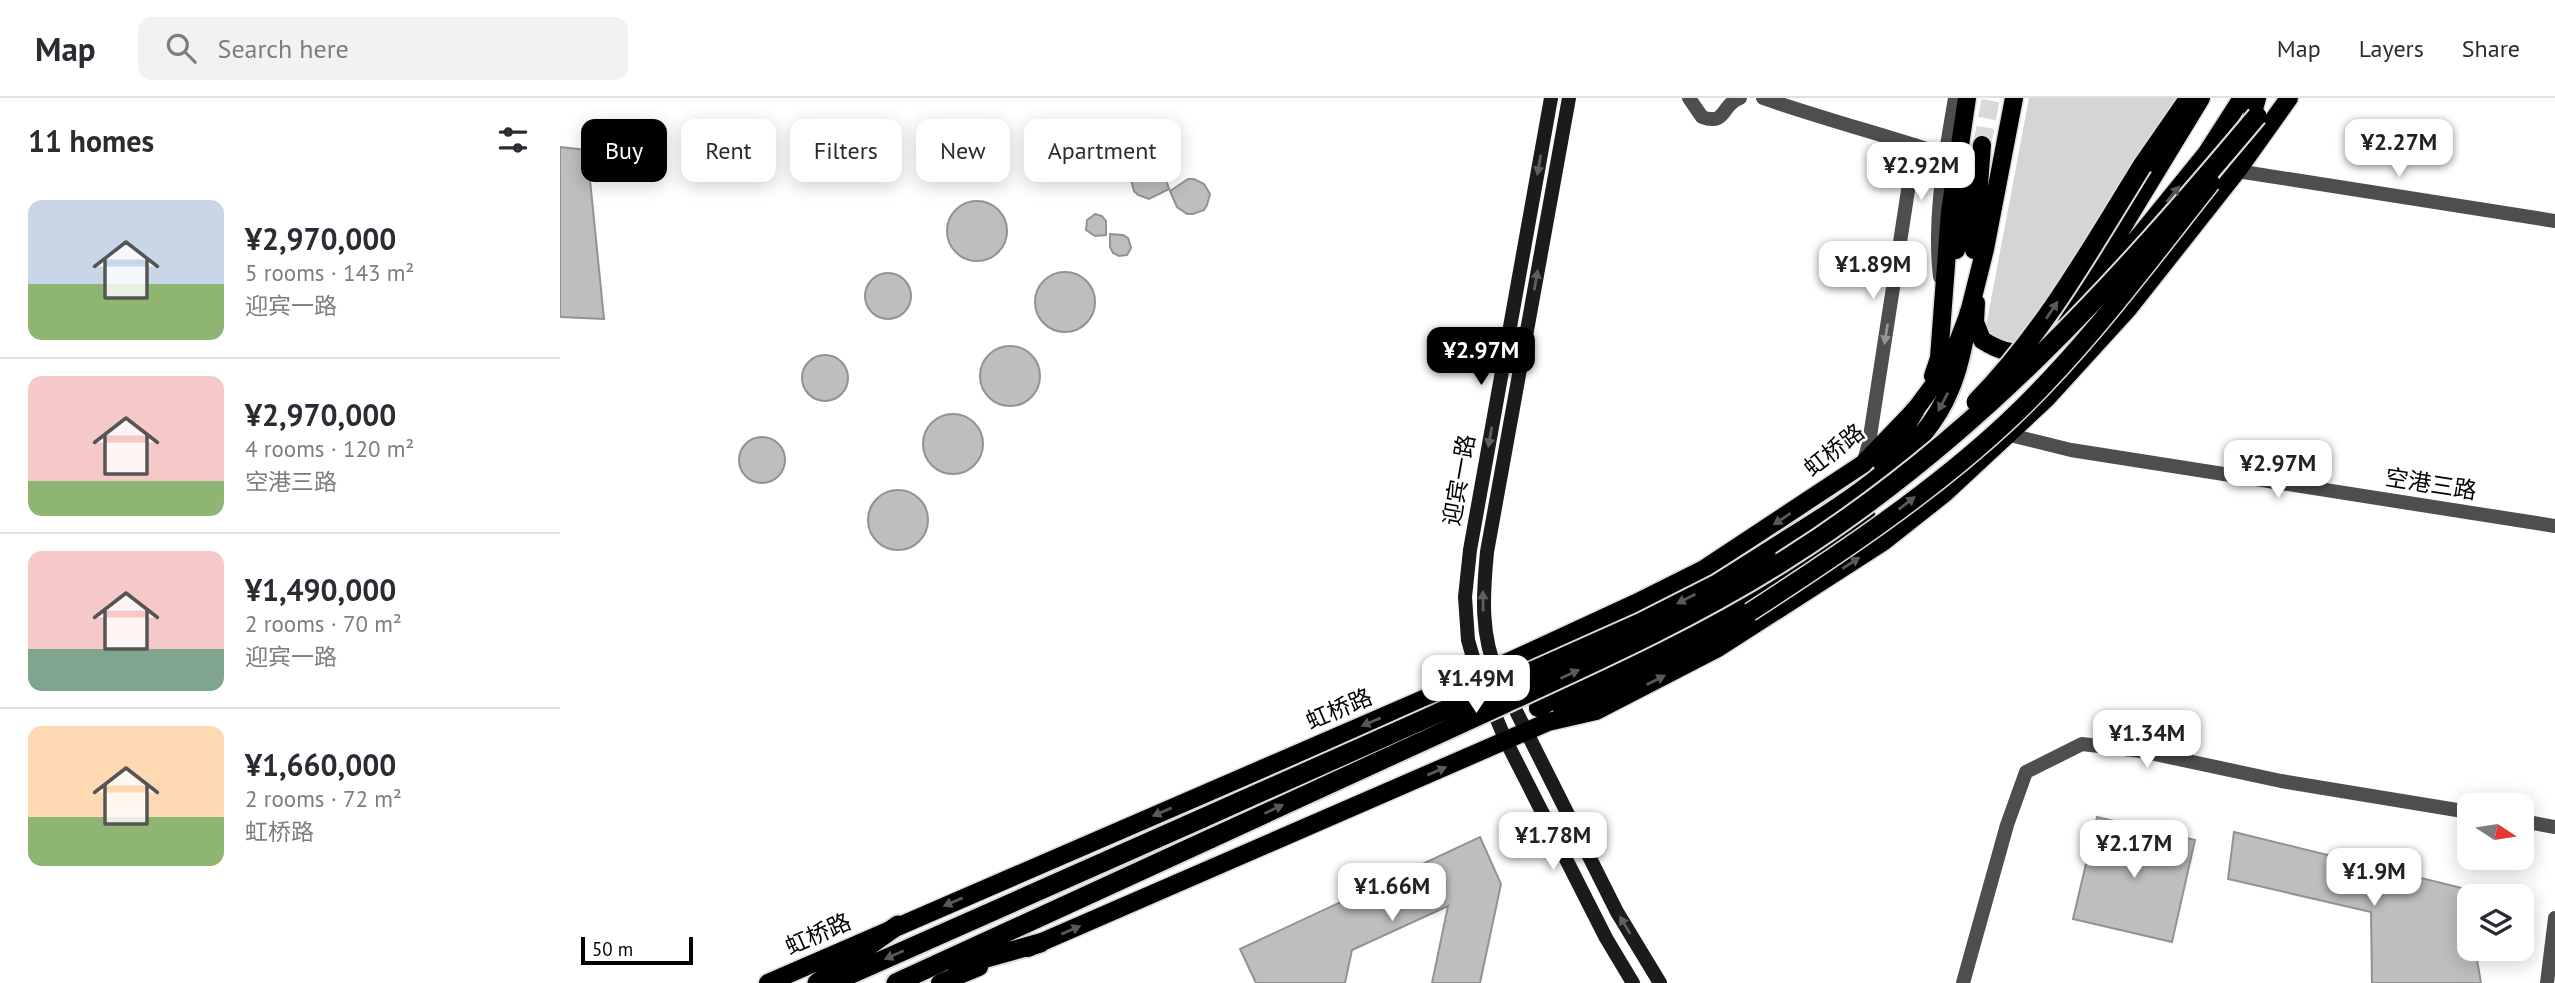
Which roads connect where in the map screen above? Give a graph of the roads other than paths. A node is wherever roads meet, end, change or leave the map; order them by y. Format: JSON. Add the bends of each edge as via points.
{"nodes":[{"id":1,"x":1550,"y":98,"type":"edge"},
{"id":2,"x":1569,"y":98,"type":"edge"},
{"id":3,"x":1689,"y":98,"type":"edge"},
{"id":4,"x":1740,"y":98,"type":"edge"},
{"id":5,"x":1765,"y":98,"type":"edge"},
{"id":6,"x":1955,"y":98,"type":"edge"},
{"id":7,"x":1967,"y":98,"type":"edge"},
{"id":8,"x":2014,"y":98,"type":"edge"},
{"id":9,"x":2189,"y":98,"type":"edge"},
{"id":10,"x":2202,"y":98,"type":"edge"},
{"id":11,"x":2242,"y":98,"type":"edge"},
{"id":12,"x":2269,"y":98,"type":"edge"},
{"id":13,"x":2290,"y":98,"type":"edge"},
{"id":14,"x":2257,"y":107,"type":"edge"},
{"id":15,"x":1915,"y":145,"type":"junction"},
{"id":16,"x":1945,"y":155,"type":"junction"},
{"id":17,"x":2237,"y":171,"type":"junction"},
{"id":18,"x":2555,"y":221,"type":"edge"},
{"id":19,"x":1978,"y":275,"type":"junction"},
{"id":20,"x":1943,"y":308,"type":"junction"},
{"id":21,"x":1969,"y":313,"type":"junction"},
{"id":22,"x":2065,"y":326,"type":"junction"},
{"id":23,"x":2052,"y":342,"type":"junction"},
{"id":24,"x":1920,"y":402,"type":"junction"},
{"id":25,"x":2010,"y":435,"type":"junction"},
{"id":26,"x":1863,"y":464,"type":"junction"},
{"id":27,"x":1890,"y":486,"type":"junction"},
{"id":28,"x":1834,"y":510,"type":"junction"},
{"id":29,"x":2555,"y":526,"type":"edge"},
{"id":30,"x":1487,"y":672,"type":"junction"},
{"id":31,"x":1543,"y":715,"type":"junction"},
{"id":32,"x":1525,"y":732,"type":"junction"},
{"id":33,"x":1506,"y":741,"type":"junction"},
{"id":34,"x":2457,"y":811,"type":"edge"},
{"id":35,"x":2534,"y":823,"type":"edge"},
{"id":36,"x":2555,"y":827,"type":"edge"},
{"id":37,"x":2555,"y":918,"type":"edge"},
{"id":38,"x":898,"y":925,"type":"junction"},
{"id":39,"x":1040,"y":943,"type":"junction"},
{"id":40,"x":899,"y":982,"type":"edge"},
{"id":41,"x":768,"y":983,"type":"edge"},
{"id":42,"x":817,"y":983,"type":"edge"},
{"id":43,"x":831,"y":983,"type":"edge"},
{"id":44,"x":940,"y":983,"type":"edge"},
{"id":45,"x":1633,"y":983,"type":"edge"},
{"id":46,"x":1660,"y":983,"type":"edge"},
{"id":47,"x":1964,"y":983,"type":"edge"},
{"id":48,"x":2547,"y":983,"type":"edge"}],
"edges":[{"from":1,"to":30,"type":"main road","name":"迎宾一路","one_way":true,"via":[[1469,550],[1468,640]]},
{"from":30,"to":2,"type":"main road","name":"迎宾一路","one_way":true,"via":[[1482,597],[1487,552]]},
{"from":3,"to":4,"type":"street","via":[[1702,117],[1714,120]]},
{"from":5,"to":15,"type":"street"},
{"from":6,"to":16,"type":"street"},
{"from":7,"to":20,"type":"main road","name":"虹桥路","via":[[1951,201]]},
{"from":8,"to":19,"type":"main road","name":"虹桥路"},
{"from":27,"to":9,"type":"highway","one_way":true,"bridge":true,"via":[[2028,344]]},
{"from":10,"to":22,"type":"main road"},
{"from":22,"to":11,"type":"main road","one_way":true,"via":[[2206,154]]},
{"from":12,"to":14,"type":"main road"},
{"from":13,"to":17,"type":"main road"},
{"from":14,"to":17,"type":"main road"},
{"from":14,"to":27,"type":"highway","bridge":true,"via":[[2180,208],[2038,360],[1943,446]]},
{"from":31,"to":14,"type":"main road","one_way":true,"bridge":true,"via":[[1589,697],[1751,612],[1872,529],[2007,422],[2055,374],[2227,163]]},
{"from":15,"to":16,"type":"street"},
{"from":15,"to":26,"type":"street","one_way":true},
{"from":16,"to":20,"type":"street","via":[[1937,253]]},
{"from":17,"to":18,"type":"street"},
{"from":17,"to":25,"type":"main road","via":[[2128,309]]},
{"from":19,"to":21,"type":"main road","name":"虹桥路"},
{"from":19,"to":23,"type":"main road","via":[[1975,322],[1982,340],[2014,354],[2031,353]]},
{"from":20,"to":21,"type":"main road","via":[[1982,145]]},
{"from":20,"to":24,"type":"main road","name":"虹桥路","via":[[1938,358]]},
{"from":21,"to":24,"type":"main road","name":"虹桥路","via":[[1954,352]]},
{"from":21,"to":28,"type":"highway","one_way":true,"via":[[1958,366],[1938,411],[1888,469]]},
{"from":22,"to":23,"type":"main road"},
{"from":23,"to":31,"type":"main road","via":[[1969,433],[1814,554]]},
{"from":24,"to":26,"type":"main road","name":"虹桥路"},
{"from":24,"to":28,"type":"highway","via":[[1895,444]]},
{"from":25,"to":29,"type":"street","name":"空港三路","via":[[2071,450]]},
{"from":31,"to":25,"type":"main road","one_way":true,"via":[[1596,711],[1718,648],[1884,542]]},
{"from":26,"to":30,"type":"main road","name":"虹桥路","one_way":true,"via":[[1704,569]]},
{"from":40,"to":27,"type":"highway","one_way":true,"bridge":true,"via":[[1615,653],[1788,558]]},
{"from":28,"to":43,"type":"highway","one_way":true,"bridge":true,"via":[[1717,584],[1629,629]]},
{"from":30,"to":32,"type":"main road","name":"迎宾一路"},
{"from":30,"to":33,"type":"main road","name":"迎宾一路"},
{"from":30,"to":38,"type":"main road","name":"虹桥路","one_way":true},
{"from":31,"to":32,"type":"main road"},
{"from":32,"to":33,"type":"main road"},
{"from":46,"to":32,"type":"main road","name":"迎宾一路","one_way":true,"via":[[1617,912]]},
{"from":39,"to":33,"type":"main road","one_way":true},
{"from":33,"to":45,"type":"main road","name":"迎宾一路"},
{"from":34,"to":47,"type":"street","via":[[2082,744],[2026,772]]},
{"from":35,"to":36,"type":"street"},
{"from":37,"to":48,"type":"street"},
{"from":38,"to":41,"type":"main road","name":"虹桥路"},
{"from":38,"to":42,"type":"highway"},
{"from":39,"to":40,"type":"highway"},
{"from":39,"to":44,"type":"main road"}]}
